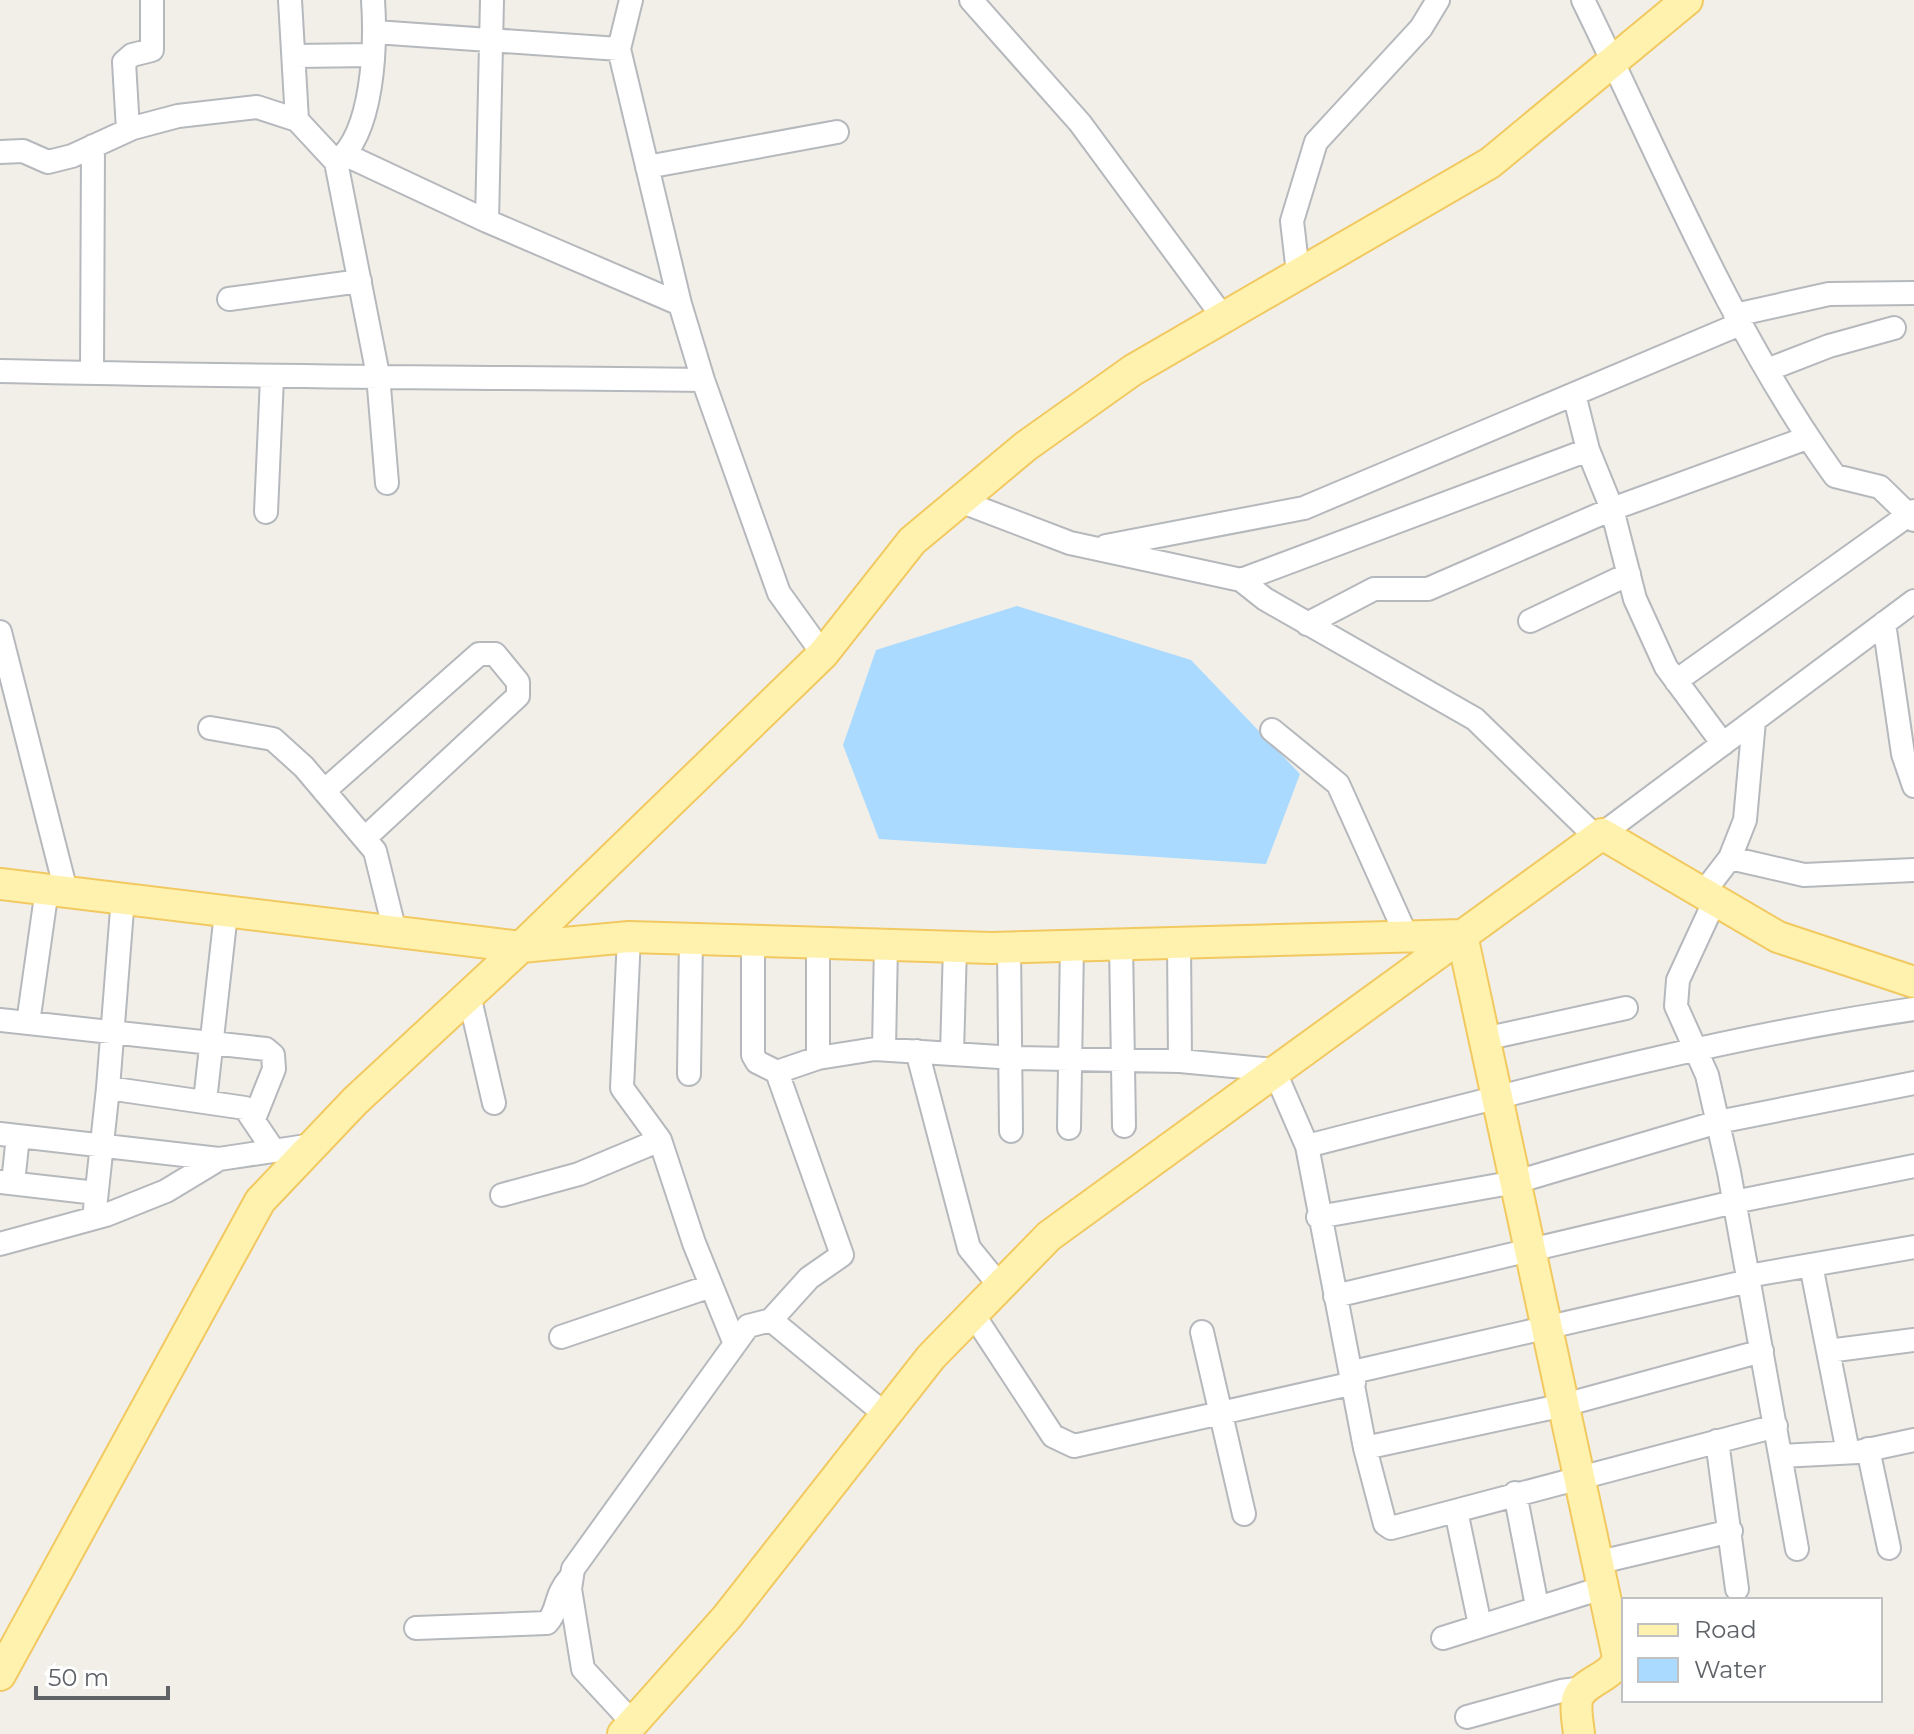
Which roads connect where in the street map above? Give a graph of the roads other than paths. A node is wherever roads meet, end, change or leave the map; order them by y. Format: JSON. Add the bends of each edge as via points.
{"nodes":[{"id":1,"x":152,"y":0,"type":"edge"},
{"id":2,"x":290,"y":0,"type":"edge"},
{"id":3,"x":373,"y":0,"type":"edge"},
{"id":4,"x":492,"y":0,"type":"edge"},
{"id":5,"x":631,"y":0,"type":"edge"},
{"id":6,"x":971,"y":0,"type":"edge"},
{"id":7,"x":1438,"y":0,"type":"edge"},
{"id":8,"x":1583,"y":0,"type":"edge"},
{"id":9,"x":1687,"y":0,"type":"edge"},
{"id":10,"x":375,"y":32,"type":"junction"},
{"id":11,"x":491,"y":40,"type":"junction"},
{"id":12,"x":619,"y":49,"type":"junction"},
{"id":13,"x":373,"y":55,"type":"junction"},
{"id":14,"x":294,"y":56,"type":"junction"},
{"id":15,"x":1613,"y":61,"type":"junction"},
{"id":16,"x":297,"y":120,"type":"junction"},
{"id":17,"x":128,"y":130,"type":"junction"},
{"id":18,"x":837,"y":132,"type":"dead end"},
{"id":19,"x":93,"y":146,"type":"junction"},
{"id":20,"x":0,"y":152,"type":"edge"},
{"id":21,"x":341,"y":158,"type":"junction"},
{"id":22,"x":647,"y":167,"type":"junction"},
{"id":23,"x":487,"y":221,"type":"junction"},
{"id":24,"x":1298,"y":273,"type":"junction"},
{"id":25,"x":360,"y":281,"type":"junction"},
{"id":26,"x":1914,"y":293,"type":"edge"},
{"id":27,"x":229,"y":299,"type":"dead end"},
{"id":28,"x":680,"y":304,"type":"junction"},
{"id":29,"x":1734,"y":313,"type":"junction"},
{"id":30,"x":1223,"y":317,"type":"junction"},
{"id":31,"x":1894,"y":328,"type":"dead end"},
{"id":32,"x":1767,"y":370,"type":"junction"},
{"id":33,"x":0,"y":371,"type":"edge"},
{"id":34,"x":92,"y":373,"type":"junction"},
{"id":35,"x":378,"y":375,"type":"junction"},
{"id":36,"x":272,"y":378,"type":"junction"},
{"id":37,"x":703,"y":380,"type":"junction"},
{"id":38,"x":1574,"y":394,"type":"junction"},
{"id":39,"x":1807,"y":438,"type":"junction"},
{"id":40,"x":1588,"y":450,"type":"junction"},
{"id":41,"x":387,"y":483,"type":"dead end"},
{"id":42,"x":960,"y":501,"type":"junction"},
{"id":43,"x":1612,"y":509,"type":"junction"},
{"id":44,"x":266,"y":512,"type":"dead end"},
{"id":45,"x":1912,"y":515,"type":"edge"},
{"id":46,"x":1096,"y":548,"type":"junction"},
{"id":47,"x":1629,"y":574,"type":"junction"},
{"id":48,"x":1241,"y":580,"type":"junction"},
{"id":49,"x":1914,"y":601,"type":"edge"},
{"id":50,"x":1898,"y":620,"type":"edge"},
{"id":51,"x":1530,"y":621,"type":"dead end"},
{"id":52,"x":1307,"y":624,"type":"junction"},
{"id":53,"x":0,"y":632,"type":"edge"},
{"id":54,"x":823,"y":654,"type":"junction"},
{"id":55,"x":1676,"y":681,"type":"junction"},
{"id":56,"x":1754,"y":721,"type":"junction"},
{"id":57,"x":210,"y":728,"type":"dead end"},
{"id":58,"x":1272,"y":730,"type":"dead end"},
{"id":59,"x":1723,"y":744,"type":"junction"},
{"id":60,"x":315,"y":780,"type":"junction"},
{"id":61,"x":1914,"y":786,"type":"edge"},
{"id":62,"x":1600,"y":836,"type":"junction"},
{"id":63,"x":365,"y":838,"type":"junction"},
{"id":64,"x":1730,"y":858,"type":"junction"},
{"id":65,"x":1914,"y":870,"type":"edge"},
{"id":66,"x":0,"y":884,"type":"edge"},
{"id":67,"x":57,"y":890,"type":"junction"},
{"id":68,"x":1709,"y":896,"type":"junction"},
{"id":69,"x":143,"y":901,"type":"junction"},
{"id":70,"x":226,"y":913,"type":"junction"},
{"id":71,"x":395,"y":932,"type":"junction"},
{"id":72,"x":1462,"y":935,"type":"junction"},
{"id":73,"x":629,"y":937,"type":"junction"},
{"id":74,"x":1407,"y":937,"type":"junction"},
{"id":75,"x":691,"y":938,"type":"junction"},
{"id":76,"x":753,"y":940,"type":"junction"},
{"id":77,"x":818,"y":942,"type":"junction"},
{"id":78,"x":1179,"y":943,"type":"junction"},
{"id":79,"x":886,"y":944,"type":"junction"},
{"id":80,"x":1121,"y":944,"type":"junction"},
{"id":81,"x":1072,"y":945,"type":"junction"},
{"id":82,"x":955,"y":946,"type":"junction"},
{"id":83,"x":521,"y":947,"type":"junction"},
{"id":84,"x":1009,"y":947,"type":"junction"},
{"id":85,"x":1914,"y":982,"type":"edge"},
{"id":86,"x":469,"y":995,"type":"junction"},
{"id":87,"x":1626,"y":1008,"type":"dead end"},
{"id":88,"x":1914,"y":1009,"type":"edge"},
{"id":89,"x":0,"y":1020,"type":"edge"},
{"id":90,"x":28,"y":1023,"type":"junction"},
{"id":91,"x":115,"y":1031,"type":"junction"},
{"id":92,"x":1484,"y":1039,"type":"junction"},
{"id":93,"x":211,"y":1042,"type":"junction"},
{"id":94,"x":884,"y":1049,"type":"junction"},
{"id":95,"x":1696,"y":1049,"type":"junction"},
{"id":96,"x":917,"y":1051,"type":"junction"},
{"id":97,"x":952,"y":1053,"type":"junction"},
{"id":98,"x":1009,"y":1057,"type":"junction"},
{"id":99,"x":818,"y":1058,"type":"junction"},
{"id":100,"x":1070,"y":1059,"type":"junction"},
{"id":101,"x":1123,"y":1060,"type":"junction"},
{"id":102,"x":1180,"y":1061,"type":"junction"},
{"id":103,"x":1274,"y":1070,"type":"junction"},
{"id":104,"x":777,"y":1072,"type":"junction"},
{"id":105,"x":689,"y":1074,"type":"dead end"},
{"id":106,"x":1914,"y":1083,"type":"edge"},
{"id":107,"x":108,"y":1088,"type":"junction"},
{"id":108,"x":1497,"y":1098,"type":"junction"},
{"id":109,"x":205,"y":1101,"type":"junction"},
{"id":110,"x":494,"y":1103,"type":"dead end"},
{"id":111,"x":254,"y":1119,"type":"junction"},
{"id":112,"x":1718,"y":1122,"type":"junction"},
{"id":113,"x":1124,"y":1126,"type":"dead end"},
{"id":114,"x":1069,"y":1128,"type":"dead end"},
{"id":115,"x":1011,"y":1131,"type":"dead end"},
{"id":116,"x":9,"y":1135,"type":"edge"},
{"id":117,"x":660,"y":1140,"type":"junction"},
{"id":118,"x":103,"y":1144,"type":"junction"},
{"id":119,"x":313,"y":1145,"type":"junction"},
{"id":120,"x":1307,"y":1146,"type":"junction"},
{"id":121,"x":274,"y":1151,"type":"junction"},
{"id":122,"x":219,"y":1159,"type":"junction"},
{"id":123,"x":1914,"y":1166,"type":"edge"},
{"id":124,"x":1516,"y":1182,"type":"junction"},
{"id":125,"x":6,"y":1183,"type":"edge"},
{"id":126,"x":96,"y":1193,"type":"junction"},
{"id":127,"x":502,"y":1195,"type":"dead end"},
{"id":128,"x":1734,"y":1202,"type":"junction"},
{"id":129,"x":1318,"y":1217,"type":"junction"},
{"id":130,"x":94,"y":1218,"type":"junction"},
{"id":131,"x":0,"y":1244,"type":"edge"},
{"id":132,"x":1914,"y":1247,"type":"edge"},
{"id":133,"x":1530,"y":1248,"type":"junction"},
{"id":134,"x":1811,"y":1265,"type":"junction"},
{"id":135,"x":1749,"y":1278,"type":"junction"},
{"id":136,"x":711,"y":1286,"type":"junction"},
{"id":137,"x":1000,"y":1286,"type":"junction"},
{"id":138,"x":1335,"y":1296,"type":"junction"},
{"id":139,"x":973,"y":1314,"type":"junction"},
{"id":140,"x":771,"y":1320,"type":"junction"},
{"id":141,"x":1548,"y":1328,"type":"junction"},
{"id":142,"x":1202,"y":1332,"type":"dead end"},
{"id":143,"x":561,"y":1337,"type":"dead end"},
{"id":144,"x":1914,"y":1340,"type":"edge"},
{"id":145,"x":735,"y":1344,"type":"junction"},
{"id":146,"x":1762,"y":1351,"type":"junction"},
{"id":147,"x":1828,"y":1351,"type":"junction"},
{"id":148,"x":1354,"y":1377,"type":"junction"},
{"id":149,"x":1564,"y":1405,"type":"junction"},
{"id":150,"x":1223,"y":1413,"type":"junction"},
{"id":151,"x":886,"y":1415,"type":"junction"},
{"id":152,"x":1776,"y":1426,"type":"junction"},
{"id":153,"x":1914,"y":1440,"type":"edge"},
{"id":154,"x":1717,"y":1441,"type":"junction"},
{"id":155,"x":1365,"y":1448,"type":"junction"},
{"id":156,"x":1858,"y":1451,"type":"junction"},
{"id":157,"x":1781,"y":1456,"type":"junction"},
{"id":158,"x":1580,"y":1478,"type":"junction"},
{"id":159,"x":1515,"y":1493,"type":"junction"},
{"id":160,"x":1456,"y":1511,"type":"junction"},
{"id":161,"x":1244,"y":1514,"type":"dead end"},
{"id":162,"x":1731,"y":1531,"type":"junction"},
{"id":163,"x":1889,"y":1548,"type":"dead end"},
{"id":164,"x":1797,"y":1549,"type":"dead end"},
{"id":165,"x":1602,"y":1575,"type":"junction"},
{"id":166,"x":570,"y":1578,"type":"junction"},
{"id":167,"x":1737,"y":1589,"type":"dead end"},
{"id":168,"x":1537,"y":1606,"type":"junction"},
{"id":169,"x":1480,"y":1625,"type":"junction"},
{"id":170,"x":416,"y":1628,"type":"dead end"},
{"id":171,"x":1443,"y":1638,"type":"dead end"},
{"id":172,"x":0,"y":1675,"type":"edge"},
{"id":173,"x":1585,"y":1688,"type":"junction"},
{"id":174,"x":1467,"y":1717,"type":"dead end"},
{"id":175,"x":628,"y":1728,"type":"edge"},
{"id":176,"x":1579,"y":1734,"type":"edge"}],
"edges":[{"from":1,"to":17,"type":"street","via":[[152,50],[124,62]]},
{"from":2,"to":14,"type":"street"},
{"from":3,"to":10,"type":"street"},
{"from":4,"to":11,"type":"street"},
{"from":5,"to":12,"type":"street"},
{"from":6,"to":30,"type":"street","via":[[1075,116]]},
{"from":7,"to":24,"type":"street","via":[[1421,28],[1320,133],[1292,221]]},
{"from":8,"to":15,"type":"street"},
{"from":9,"to":15,"type":"main road"},
{"from":10,"to":11,"type":"street"},
{"from":10,"to":13,"type":"street"},
{"from":11,"to":12,"type":"street"},
{"from":11,"to":23,"type":"street"},
{"from":12,"to":22,"type":"street"},
{"from":13,"to":14,"type":"street"},
{"from":13,"to":21,"type":"street","via":[[370,96]]},
{"from":14,"to":16,"type":"street"},
{"from":15,"to":24,"type":"main road","via":[[1490,163]]},
{"from":15,"to":29,"type":"street"},
{"from":16,"to":17,"type":"street","via":[[257,107],[178,116]]},
{"from":16,"to":21,"type":"street"},
{"from":17,"to":19,"type":"street"},
{"from":18,"to":22,"type":"street"},
{"from":19,"to":20,"type":"street","via":[[48,162],[23,151]]},
{"from":19,"to":34,"type":"street"},
{"from":21,"to":23,"type":"street"},
{"from":21,"to":25,"type":"street"},
{"from":22,"to":28,"type":"street"},
{"from":23,"to":28,"type":"street"},
{"from":24,"to":30,"type":"main road"},
{"from":25,"to":27,"type":"street"},
{"from":25,"to":35,"type":"street"},
{"from":26,"to":29,"type":"street","via":[[1829,294]]},
{"from":28,"to":37,"type":"street"},
{"from":29,"to":32,"type":"street"},
{"from":29,"to":38,"type":"street"},
{"from":30,"to":42,"type":"main road","via":[[1133,370],[1026,446]]},
{"from":31,"to":32,"type":"street"},
{"from":32,"to":39,"type":"street"},
{"from":33,"to":34,"type":"street"},
{"from":34,"to":36,"type":"street"},
{"from":35,"to":36,"type":"street"},
{"from":35,"to":37,"type":"street"},
{"from":35,"to":41,"type":"street"},
{"from":36,"to":44,"type":"street"},
{"from":37,"to":54,"type":"street","via":[[779,593]]},
{"from":38,"to":40,"type":"street"},
{"from":38,"to":46,"type":"street","via":[[1304,508]]},
{"from":39,"to":43,"type":"street"},
{"from":39,"to":45,"type":"street","via":[[1835,476],[1880,487]]},
{"from":40,"to":43,"type":"street"},
{"from":40,"to":48,"type":"street"},
{"from":42,"to":46,"type":"street"},
{"from":42,"to":54,"type":"main road","via":[[912,541]]},
{"from":43,"to":47,"type":"street"},
{"from":43,"to":52,"type":"street","via":[[1428,589],[1374,589]]},
{"from":45,"to":55,"type":"street"},
{"from":46,"to":48,"type":"street"},
{"from":47,"to":51,"type":"street"},
{"from":47,"to":55,"type":"street","via":[[1635,599]]},
{"from":48,"to":52,"type":"street"},
{"from":49,"to":50,"type":"street"},
{"from":50,"to":56,"type":"street"},
{"from":50,"to":61,"type":"street","via":[[1903,754]]},
{"from":52,"to":62,"type":"street","via":[[1475,719]]},
{"from":53,"to":67,"type":"street"},
{"from":54,"to":83,"type":"main road"},
{"from":55,"to":59,"type":"street"},
{"from":56,"to":59,"type":"street"},
{"from":56,"to":64,"type":"street","via":[[1745,820]]},
{"from":57,"to":60,"type":"street","via":[[273,739]]},
{"from":58,"to":74,"type":"street","via":[[1338,784]]},
{"from":59,"to":62,"type":"street"},
{"from":60,"to":63,"type":"street"},
{"from":60,"to":63,"type":"street","via":[[479,654],[495,654],[518,682],[518,696]]},
{"from":62,"to":68,"type":"main road"},
{"from":62,"to":72,"type":"main road"},
{"from":63,"to":71,"type":"street","via":[[378,857]]},
{"from":64,"to":65,"type":"street","via":[[1804,875]]},
{"from":64,"to":68,"type":"street"},
{"from":66,"to":67,"type":"main road"},
{"from":67,"to":69,"type":"main road"},
{"from":67,"to":90,"type":"street"},
{"from":68,"to":85,"type":"main road","via":[[1778,937]]},
{"from":68,"to":95,"type":"street","via":[[1678,980],[1676,1006]]},
{"from":69,"to":70,"type":"main road"},
{"from":69,"to":91,"type":"street"},
{"from":70,"to":71,"type":"main road"},
{"from":70,"to":93,"type":"street"},
{"from":71,"to":83,"type":"main road"},
{"from":72,"to":74,"type":"main road"},
{"from":72,"to":92,"type":"main road"},
{"from":72,"to":103,"type":"main road"},
{"from":73,"to":75,"type":"main road"},
{"from":73,"to":83,"type":"main road"},
{"from":73,"to":117,"type":"street","via":[[622,1088]]},
{"from":74,"to":78,"type":"main road"},
{"from":75,"to":76,"type":"main road"},
{"from":75,"to":105,"type":"street"},
{"from":76,"to":77,"type":"main road"},
{"from":76,"to":104,"type":"street","via":[[753,1055]]},
{"from":77,"to":79,"type":"main road"},
{"from":77,"to":99,"type":"street"},
{"from":78,"to":80,"type":"main road"},
{"from":78,"to":102,"type":"street"},
{"from":79,"to":82,"type":"main road"},
{"from":79,"to":94,"type":"street"},
{"from":80,"to":81,"type":"main road"},
{"from":80,"to":101,"type":"street"},
{"from":81,"to":84,"type":"main road"},
{"from":81,"to":100,"type":"street"},
{"from":82,"to":84,"type":"main road"},
{"from":82,"to":97,"type":"street"},
{"from":83,"to":86,"type":"main road"},
{"from":84,"to":98,"type":"street"},
{"from":86,"to":110,"type":"street"},
{"from":86,"to":119,"type":"main road"},
{"from":87,"to":92,"type":"street"},
{"from":88,"to":95,"type":"street"},
{"from":89,"to":90,"type":"street"},
{"from":90,"to":91,"type":"street"},
{"from":91,"to":93,"type":"street"},
{"from":91,"to":107,"type":"street"},
{"from":92,"to":108,"type":"main road"},
{"from":93,"to":109,"type":"street"},
{"from":93,"to":111,"type":"street","via":[[266,1049],[273,1055],[274,1069]]},
{"from":94,"to":96,"type":"street"},
{"from":94,"to":99,"type":"street"},
{"from":95,"to":108,"type":"street"},
{"from":95,"to":112,"type":"street"},
{"from":96,"to":97,"type":"street"},
{"from":96,"to":137,"type":"street","via":[[969,1248]]},
{"from":97,"to":98,"type":"street"},
{"from":98,"to":100,"type":"street"},
{"from":98,"to":115,"type":"street"},
{"from":99,"to":104,"type":"street"},
{"from":100,"to":101,"type":"street"},
{"from":100,"to":114,"type":"street"},
{"from":101,"to":102,"type":"street"},
{"from":101,"to":113,"type":"street"},
{"from":102,"to":103,"type":"street"},
{"from":103,"to":120,"type":"street"},
{"from":103,"to":137,"type":"main road","via":[[1049,1236]]},
{"from":104,"to":140,"type":"street","via":[[842,1255],[809,1278]]},
{"from":106,"to":112,"type":"street"},
{"from":107,"to":109,"type":"street"},
{"from":107,"to":118,"type":"street"},
{"from":108,"to":120,"type":"street"},
{"from":108,"to":124,"type":"main road"},
{"from":109,"to":111,"type":"street","via":[[245,1108]]},
{"from":111,"to":121,"type":"street"},
{"from":112,"to":124,"type":"street"},
{"from":112,"to":128,"type":"street"},
{"from":116,"to":118,"type":"street"},
{"from":116,"to":125,"type":"street"},
{"from":117,"to":127,"type":"street","via":[[579,1174]]},
{"from":117,"to":136,"type":"street"},
{"from":118,"to":122,"type":"street"},
{"from":118,"to":126,"type":"street"},
{"from":119,"to":121,"type":"street"},
{"from":119,"to":172,"type":"main road","via":[[260,1201]]},
{"from":120,"to":129,"type":"street"},
{"from":121,"to":122,"type":"street"},
{"from":122,"to":130,"type":"street","via":[[166,1191]]},
{"from":123,"to":128,"type":"street"},
{"from":124,"to":129,"type":"street"},
{"from":124,"to":133,"type":"main road"},
{"from":125,"to":126,"type":"street"},
{"from":126,"to":130,"type":"street"},
{"from":128,"to":133,"type":"street"},
{"from":128,"to":135,"type":"street"},
{"from":129,"to":138,"type":"street"},
{"from":130,"to":131,"type":"street"},
{"from":132,"to":134,"type":"street"},
{"from":133,"to":138,"type":"street"},
{"from":133,"to":141,"type":"main road"},
{"from":134,"to":135,"type":"street"},
{"from":134,"to":147,"type":"street"},
{"from":135,"to":141,"type":"street"},
{"from":135,"to":146,"type":"street"},
{"from":136,"to":143,"type":"street"},
{"from":136,"to":145,"type":"street"},
{"from":137,"to":139,"type":"main road"},
{"from":138,"to":148,"type":"street"},
{"from":139,"to":150,"type":"street","via":[[1053,1436],[1063,1443],[1086,1445]]},
{"from":139,"to":151,"type":"main road"},
{"from":140,"to":145,"type":"street","via":[[748,1326]]},
{"from":140,"to":151,"type":"street"},
{"from":141,"to":148,"type":"street"},
{"from":141,"to":149,"type":"main road"},
{"from":142,"to":150,"type":"street"},
{"from":144,"to":147,"type":"street"},
{"from":145,"to":166,"type":"street"},
{"from":146,"to":149,"type":"street"},
{"from":146,"to":152,"type":"street"},
{"from":147,"to":156,"type":"street"},
{"from":148,"to":150,"type":"street"},
{"from":148,"to":155,"type":"street"},
{"from":149,"to":155,"type":"street"},
{"from":149,"to":158,"type":"main road"},
{"from":150,"to":161,"type":"street"},
{"from":151,"to":175,"type":"main road","via":[[727,1617]]},
{"from":152,"to":154,"type":"street"},
{"from":152,"to":157,"type":"street"},
{"from":153,"to":156,"type":"street"},
{"from":154,"to":158,"type":"street"},
{"from":154,"to":162,"type":"street"},
{"from":155,"to":160,"type":"street","via":[[1385,1524],[1399,1528]]},
{"from":156,"to":157,"type":"street"},
{"from":156,"to":163,"type":"street"},
{"from":157,"to":164,"type":"street"},
{"from":158,"to":159,"type":"street"},
{"from":158,"to":165,"type":"main road"},
{"from":159,"to":160,"type":"street"},
{"from":159,"to":168,"type":"street"},
{"from":160,"to":169,"type":"street"},
{"from":162,"to":165,"type":"street"},
{"from":162,"to":167,"type":"street"},
{"from":165,"to":168,"type":"street"},
{"from":165,"to":173,"type":"main road","via":[[1617,1663]]},
{"from":166,"to":170,"type":"street","via":[[557,1593],[547,1623]]},
{"from":166,"to":175,"type":"street","via":[[585,1674]]},
{"from":168,"to":169,"type":"street"},
{"from":169,"to":171,"type":"street"},
{"from":173,"to":174,"type":"street"},
{"from":173,"to":176,"type":"main road","via":[[1577,1703]]}]}
